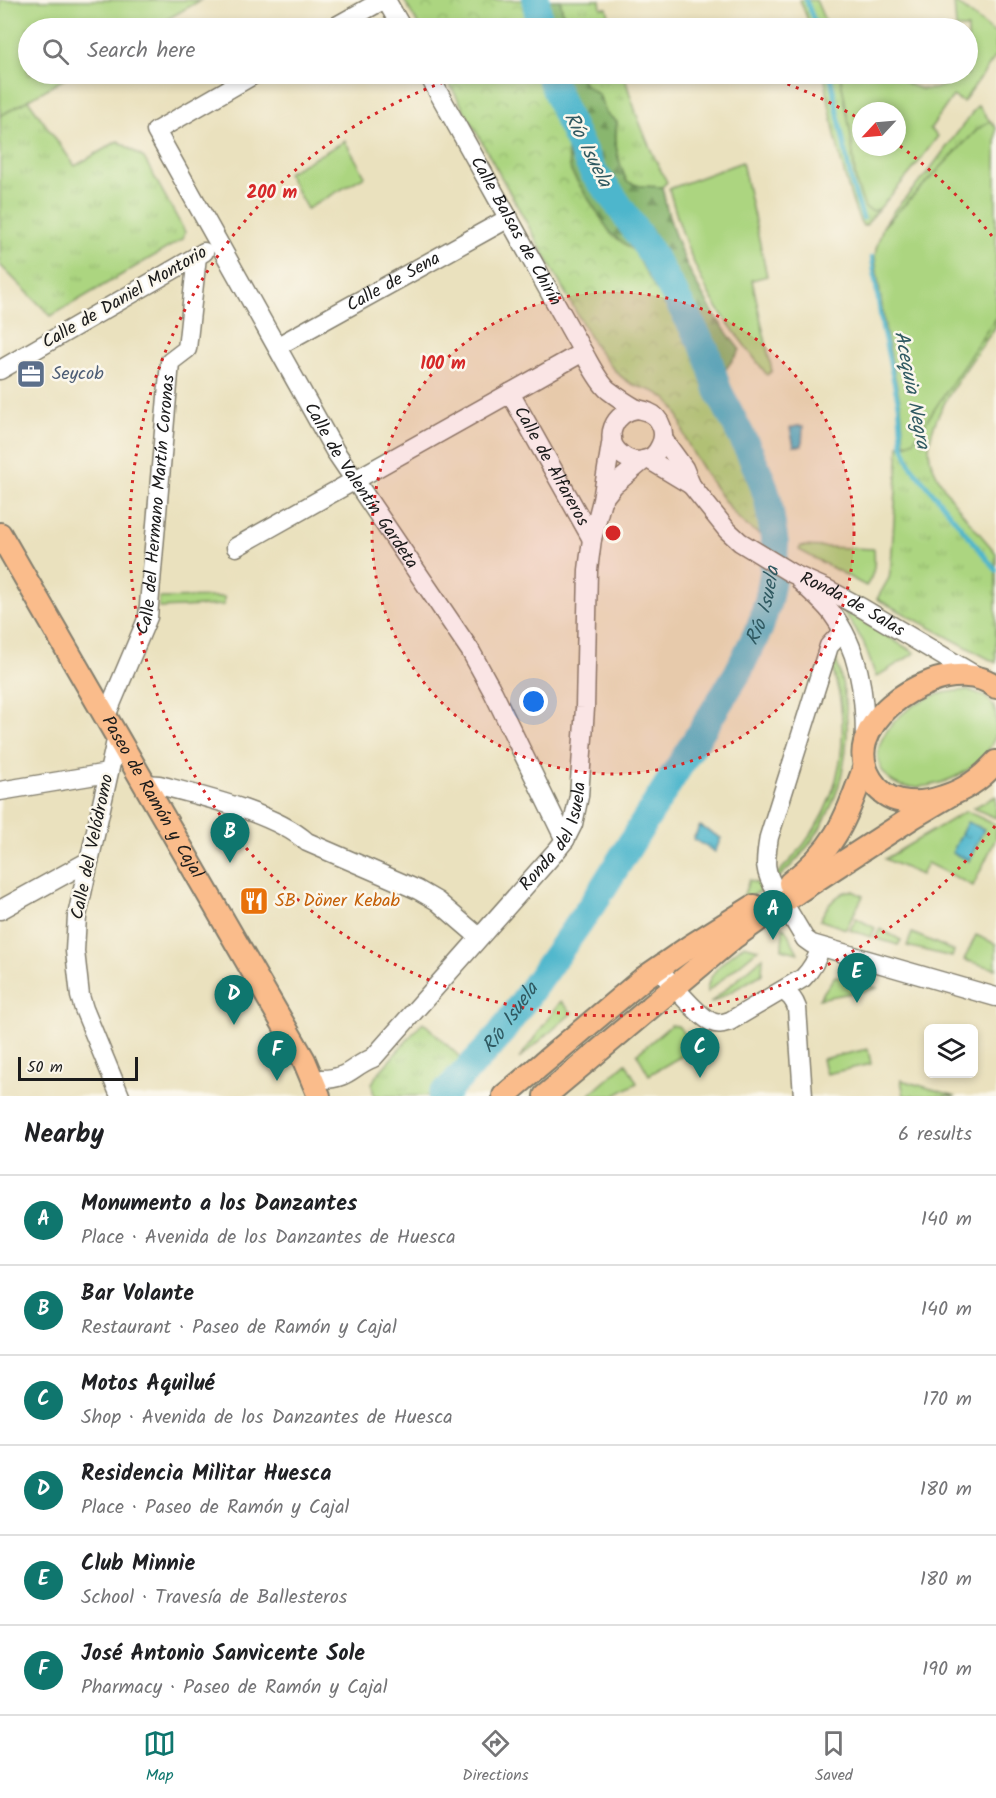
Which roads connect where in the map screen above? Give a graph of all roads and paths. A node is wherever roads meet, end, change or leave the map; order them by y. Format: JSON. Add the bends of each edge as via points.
{"nodes":[{"id":1,"x":385,"y":0,"type":"edge"},
{"id":2,"x":352,"y":18,"type":"edge"},
{"id":3,"x":396,"y":18,"type":"edge"},
{"id":4,"x":238,"y":84,"type":"edge"},
{"id":5,"x":434,"y":84,"type":"edge"},
{"id":6,"x":509,"y":218,"type":"junction"},
{"id":7,"x":218,"y":243,"type":"junction"},
{"id":8,"x":197,"y":256,"type":"junction"},
{"id":9,"x":278,"y":346,"type":"junction"},
{"id":10,"x":583,"y":352,"type":"junction"},
{"id":11,"x":0,"y":370,"type":"edge"},
{"id":12,"x":606,"y":388,"type":"junction"},
{"id":13,"x":510,"y":393,"type":"junction"},
{"id":14,"x":638,"y":409,"type":"junction"},
{"id":15,"x":612,"y":434,"type":"junction"},
{"id":16,"x":663,"y":439,"type":"junction"},
{"id":17,"x":646,"y":460,"type":"junction"},
{"id":18,"x":355,"y":480,"type":"junction"},
{"id":19,"x":691,"y":485,"type":"junction"},
{"id":20,"x":602,"y":500,"type":"junction"},
{"id":21,"x":0,"y":534,"type":"edge"},
{"id":22,"x":592,"y":539,"type":"junction"},
{"id":23,"x":236,"y":548,"type":"dead end"},
{"id":24,"x":791,"y":573,"type":"junction"},
{"id":25,"x":843,"y":631,"type":"junction"},
{"id":26,"x":988,"y":683,"type":"edge"},
{"id":27,"x":111,"y":726,"type":"junction"},
{"id":28,"x":865,"y":743,"type":"junction"},
{"id":29,"x":996,"y":762,"type":"edge"},
{"id":30,"x":865,"y":766,"type":"junction"},
{"id":31,"x":108,"y":773,"type":"junction"},
{"id":32,"x":987,"y":775,"type":"edge"},
{"id":33,"x":145,"y":784,"type":"junction"},
{"id":34,"x":0,"y":791,"type":"edge"},
{"id":35,"x":950,"y":795,"type":"junction"},
{"id":36,"x":565,"y":840,"type":"junction"},
{"id":37,"x":89,"y":861,"type":"junction"},
{"id":38,"x":780,"y":897,"type":"junction"},
{"id":39,"x":0,"y":910,"type":"edge"},
{"id":40,"x":479,"y":937,"type":"junction"},
{"id":41,"x":820,"y":948,"type":"junction"},
{"id":42,"x":658,"y":968,"type":"junction"},
{"id":43,"x":674,"y":987,"type":"junction"},
{"id":44,"x":783,"y":991,"type":"junction"},
{"id":45,"x":996,"y":997,"type":"edge"},
{"id":46,"x":325,"y":1090,"type":"edge"},
{"id":47,"x":120,"y":1096,"type":"edge"},
{"id":48,"x":504,"y":1096,"type":"edge"},
{"id":49,"x":545,"y":1096,"type":"edge"},
{"id":50,"x":803,"y":1096,"type":"edge"}],
"edges":[{"from":1,"to":2,"type":"street"},
{"from":1,"to":3,"type":"street"},
{"from":4,"to":7,"type":"street","name":"Calle de Valentín Gardeta","via":[[156,131]]},
{"from":5,"to":6,"type":"street","name":"Calle Balsas de Chirín"},
{"from":6,"to":9,"type":"street","name":"Calle de Sena"},
{"from":6,"to":10,"type":"street","name":"Calle Balsas de Chirín"},
{"from":7,"to":8,"type":"street","name":"Calle de Daniel Montorio"},
{"from":7,"to":9,"type":"street","name":"Calle de Valentín Gardeta"},
{"from":8,"to":11,"type":"street","name":"Calle de Daniel Montorio"},
{"from":8,"to":27,"type":"street","name":"Calle del Hermano Martín Coronas","via":[[187,349],[171,362],[148,617]]},
{"from":9,"to":18,"type":"street","name":"Calle de Valentín Gardeta"},
{"from":10,"to":12,"type":"street","name":"Calle Balsas de Chirín"},
{"from":10,"to":13,"type":"street"},
{"from":12,"to":14,"type":"street","name":"Calle Balsas de Chirín"},
{"from":12,"to":15,"type":"street","name":"Calle Balsas de Chirín"},
{"from":13,"to":18,"type":"street"},
{"from":13,"to":22,"type":"street","name":"Calle de Alfareros"},
{"from":14,"to":15,"type":"street","via":[[621,415]]},
{"from":14,"to":16,"type":"street","via":[[657,418]]},
{"from":15,"to":17,"type":"street","via":[[614,446],[623,456]]},
{"from":15,"to":20,"type":"street","name":"Ronda del Isuela"},
{"from":16,"to":17,"type":"street","via":[[658,451]]},
{"from":16,"to":19,"type":"street"},
{"from":17,"to":19,"type":"street"},
{"from":17,"to":20,"type":"street","name":"Ronda del Isuela"},
{"from":18,"to":23,"type":"street"},
{"from":18,"to":36,"type":"street","name":"Calle de Valentín Gardeta","via":[[470,650]]},
{"from":19,"to":24,"type":"street","via":[[740,542]]},
{"from":20,"to":22,"type":"street","name":"Ronda del Isuela"},
{"from":21,"to":27,"type":"main road","name":"Paseo de Ramón y Cajal"},
{"from":22,"to":36,"type":"street","name":"Ronda del Isuela","via":[[579,796]]},
{"from":24,"to":25,"type":"street","name":"Ronda de Salas","via":[[830,610]]},
{"from":24,"to":26,"type":"street","name":"Ronda de Salas","via":[[843,598]]},
{"from":25,"to":28,"type":"street","name":"Ronda de Salas","via":[[861,681]]},
{"from":25,"to":38,"type":"street","name":"Ronda de Salas","via":[[829,646],[769,837],[766,868]]},
{"from":26,"to":28,"type":"main road","via":[[968,676],[943,678],[919,686],[891,704]]},
{"from":27,"to":31,"type":"street","name":"Calle del Velódromo"},
{"from":27,"to":33,"type":"main road","name":"Paseo de Ramón y Cajal"},
{"from":28,"to":30,"type":"main road"},
{"from":29,"to":32,"type":"main road"},
{"from":30,"to":35,"type":"main road","via":[[882,792],[902,801],[920,802]]},
{"from":30,"to":38,"type":"main road","via":[[846,818],[829,847]]},
{"from":31,"to":34,"type":"street"},
{"from":31,"to":37,"type":"street","name":"Calle del Velódromo"},
{"from":32,"to":35,"type":"main road"},
{"from":33,"to":40,"type":"street","via":[[252,813],[296,832],[307,842],[418,890]]},
{"from":33,"to":46,"type":"main road","name":"Paseo de Ramón y Cajal"},
{"from":35,"to":38,"type":"main road"},
{"from":36,"to":40,"type":"street","name":"Ronda del Isuela"},
{"from":37,"to":39,"type":"street"},
{"from":37,"to":47,"type":"street","name":"Calle del Velódromo","via":[[76,916],[80,996]]},
{"from":38,"to":41,"type":"street","name":"Ronda de Salas","via":[[805,939]]},
{"from":38,"to":42,"type":"main road"},
{"from":38,"to":43,"type":"main road"},
{"from":40,"to":46,"type":"street","name":"Ronda del Isuela","via":[[373,1058]]},
{"from":41,"to":44,"type":"street","via":[[811,970]]},
{"from":41,"to":45,"type":"street"},
{"from":42,"to":43,"type":"street"},
{"from":42,"to":48,"type":"main road"},
{"from":43,"to":44,"type":"street","via":[[717,1024],[730,1021]]},
{"from":43,"to":49,"type":"main road"},
{"from":44,"to":50,"type":"street","via":[[797,1008]]}]}
